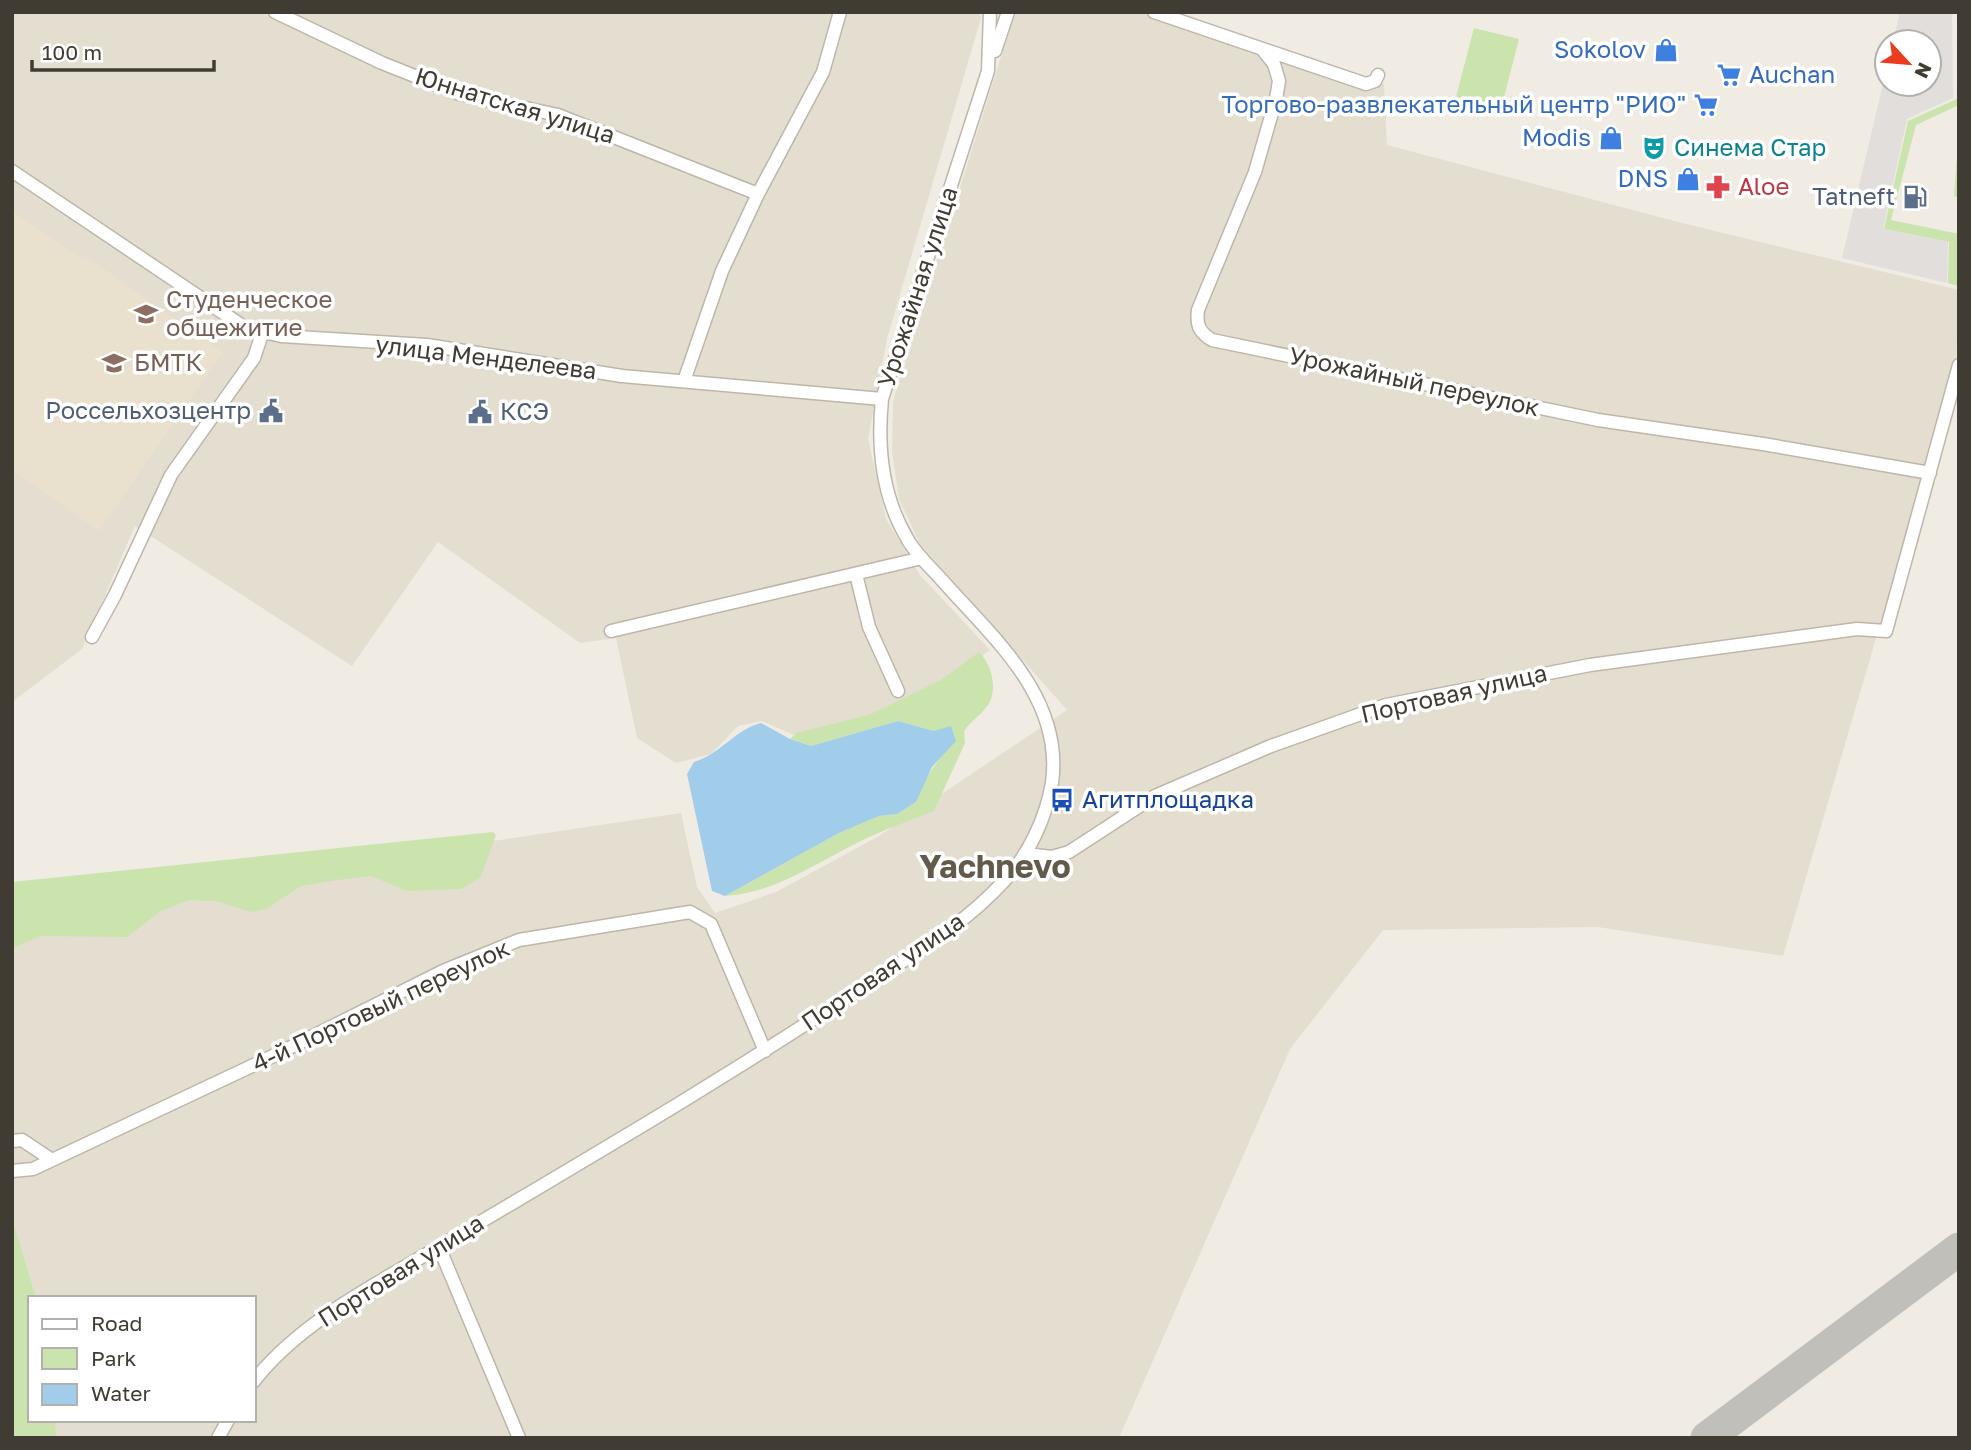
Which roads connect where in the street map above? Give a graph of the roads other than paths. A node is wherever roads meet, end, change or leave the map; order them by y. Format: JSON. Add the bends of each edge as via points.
{"nodes":[{"id":1,"x":275,"y":12,"type":"edge"},
{"id":2,"x":840,"y":12,"type":"edge"},
{"id":3,"x":990,"y":12,"type":"edge"},
{"id":4,"x":1008,"y":12,"type":"edge"},
{"id":5,"x":1154,"y":12,"type":"edge"},
{"id":6,"x":1262,"y":49,"type":"junction"},
{"id":7,"x":988,"y":71,"type":"junction"},
{"id":8,"x":1378,"y":75,"type":"dead end"},
{"id":9,"x":12,"y":171,"type":"edge"},
{"id":10,"x":758,"y":194,"type":"junction"},
{"id":11,"x":262,"y":331,"type":"junction"},
{"id":12,"x":1959,"y":365,"type":"edge"},
{"id":13,"x":684,"y":381,"type":"junction"},
{"id":14,"x":882,"y":399,"type":"junction"},
{"id":15,"x":1930,"y":473,"type":"junction"},
{"id":16,"x":922,"y":558,"type":"junction"},
{"id":17,"x":856,"y":574,"type":"junction"},
{"id":18,"x":611,"y":631,"type":"dead end"},
{"id":19,"x":92,"y":637,"type":"dead end"},
{"id":20,"x":898,"y":691,"type":"dead end"},
{"id":21,"x":1026,"y":854,"type":"junction"},
{"id":22,"x":765,"y":1051,"type":"junction"},
{"id":23,"x":12,"y":1141,"type":"edge"},
{"id":24,"x":52,"y":1160,"type":"junction"},
{"id":25,"x":12,"y":1171,"type":"edge"},
{"id":26,"x":439,"y":1247,"type":"junction"},
{"id":27,"x":256,"y":1378,"type":"edge"},
{"id":28,"x":227,"y":1422,"type":"edge"},
{"id":29,"x":218,"y":1438,"type":"edge"},
{"id":30,"x":519,"y":1438,"type":"edge"}],
"edges":[{"from":1,"to":10,"type":"street","name":"Юннатская улица","via":[[460,94],[558,115]]},
{"from":2,"to":10,"type":"street","via":[[823,72]]},
{"from":3,"to":7,"type":"street","name":"Урожайная улица"},
{"from":4,"to":7,"type":"street"},
{"from":5,"to":6,"type":"street"},
{"from":6,"to":8,"type":"street","via":[[1366,84]]},
{"from":6,"to":15,"type":"street","name":"Урожайный переулок","via":[[1274,64],[1279,81],[1276,99],[1255,172],[1198,310],[1201,334],[1212,340],[1598,420]]},
{"from":7,"to":14,"type":"street","name":"Урожайная улица"},
{"from":9,"to":11,"type":"street","name":"улица Менделеева","via":[[244,327]]},
{"from":10,"to":13,"type":"street","via":[[722,271]]},
{"from":11,"to":13,"type":"street","name":"улица Менделеева","via":[[427,345]]},
{"from":11,"to":19,"type":"street","via":[[254,358],[171,475]]},
{"from":12,"to":15,"type":"street"},
{"from":13,"to":14,"type":"street","name":"улица Менделеева"},
{"from":14,"to":16,"type":"street","name":"Урожайная улица","via":[[885,482],[900,525]]},
{"from":15,"to":21,"type":"street","name":"Портовая улица","via":[[1886,631],[1857,629],[1590,665],[1386,705],[1271,746],[1155,796],[1069,852],[1052,857]]},
{"from":16,"to":17,"type":"street"},
{"from":16,"to":21,"type":"street","name":"Урожайная улица","via":[[1019,666],[1039,700],[1054,758],[1052,784]]},
{"from":17,"to":18,"type":"street"},
{"from":17,"to":20,"type":"street","via":[[869,627]]},
{"from":21,"to":22,"type":"street","name":"Портовая улица","via":[[998,887],[944,933]]},
{"from":22,"to":24,"type":"street","name":"4-й Портовый переулок","via":[[711,923],[690,912],[519,940],[443,971]]},
{"from":22,"to":26,"type":"street","name":"Портовая улица"},
{"from":23,"to":24,"type":"street","via":[[29,1143]]},
{"from":24,"to":25,"type":"street","name":"4-й Портовый переулок","via":[[22,1172]]},
{"from":26,"to":27,"type":"street","name":"Портовая улица","via":[[310,1328],[274,1356]]},
{"from":26,"to":30,"type":"street"},
{"from":28,"to":29,"type":"street"}]}
